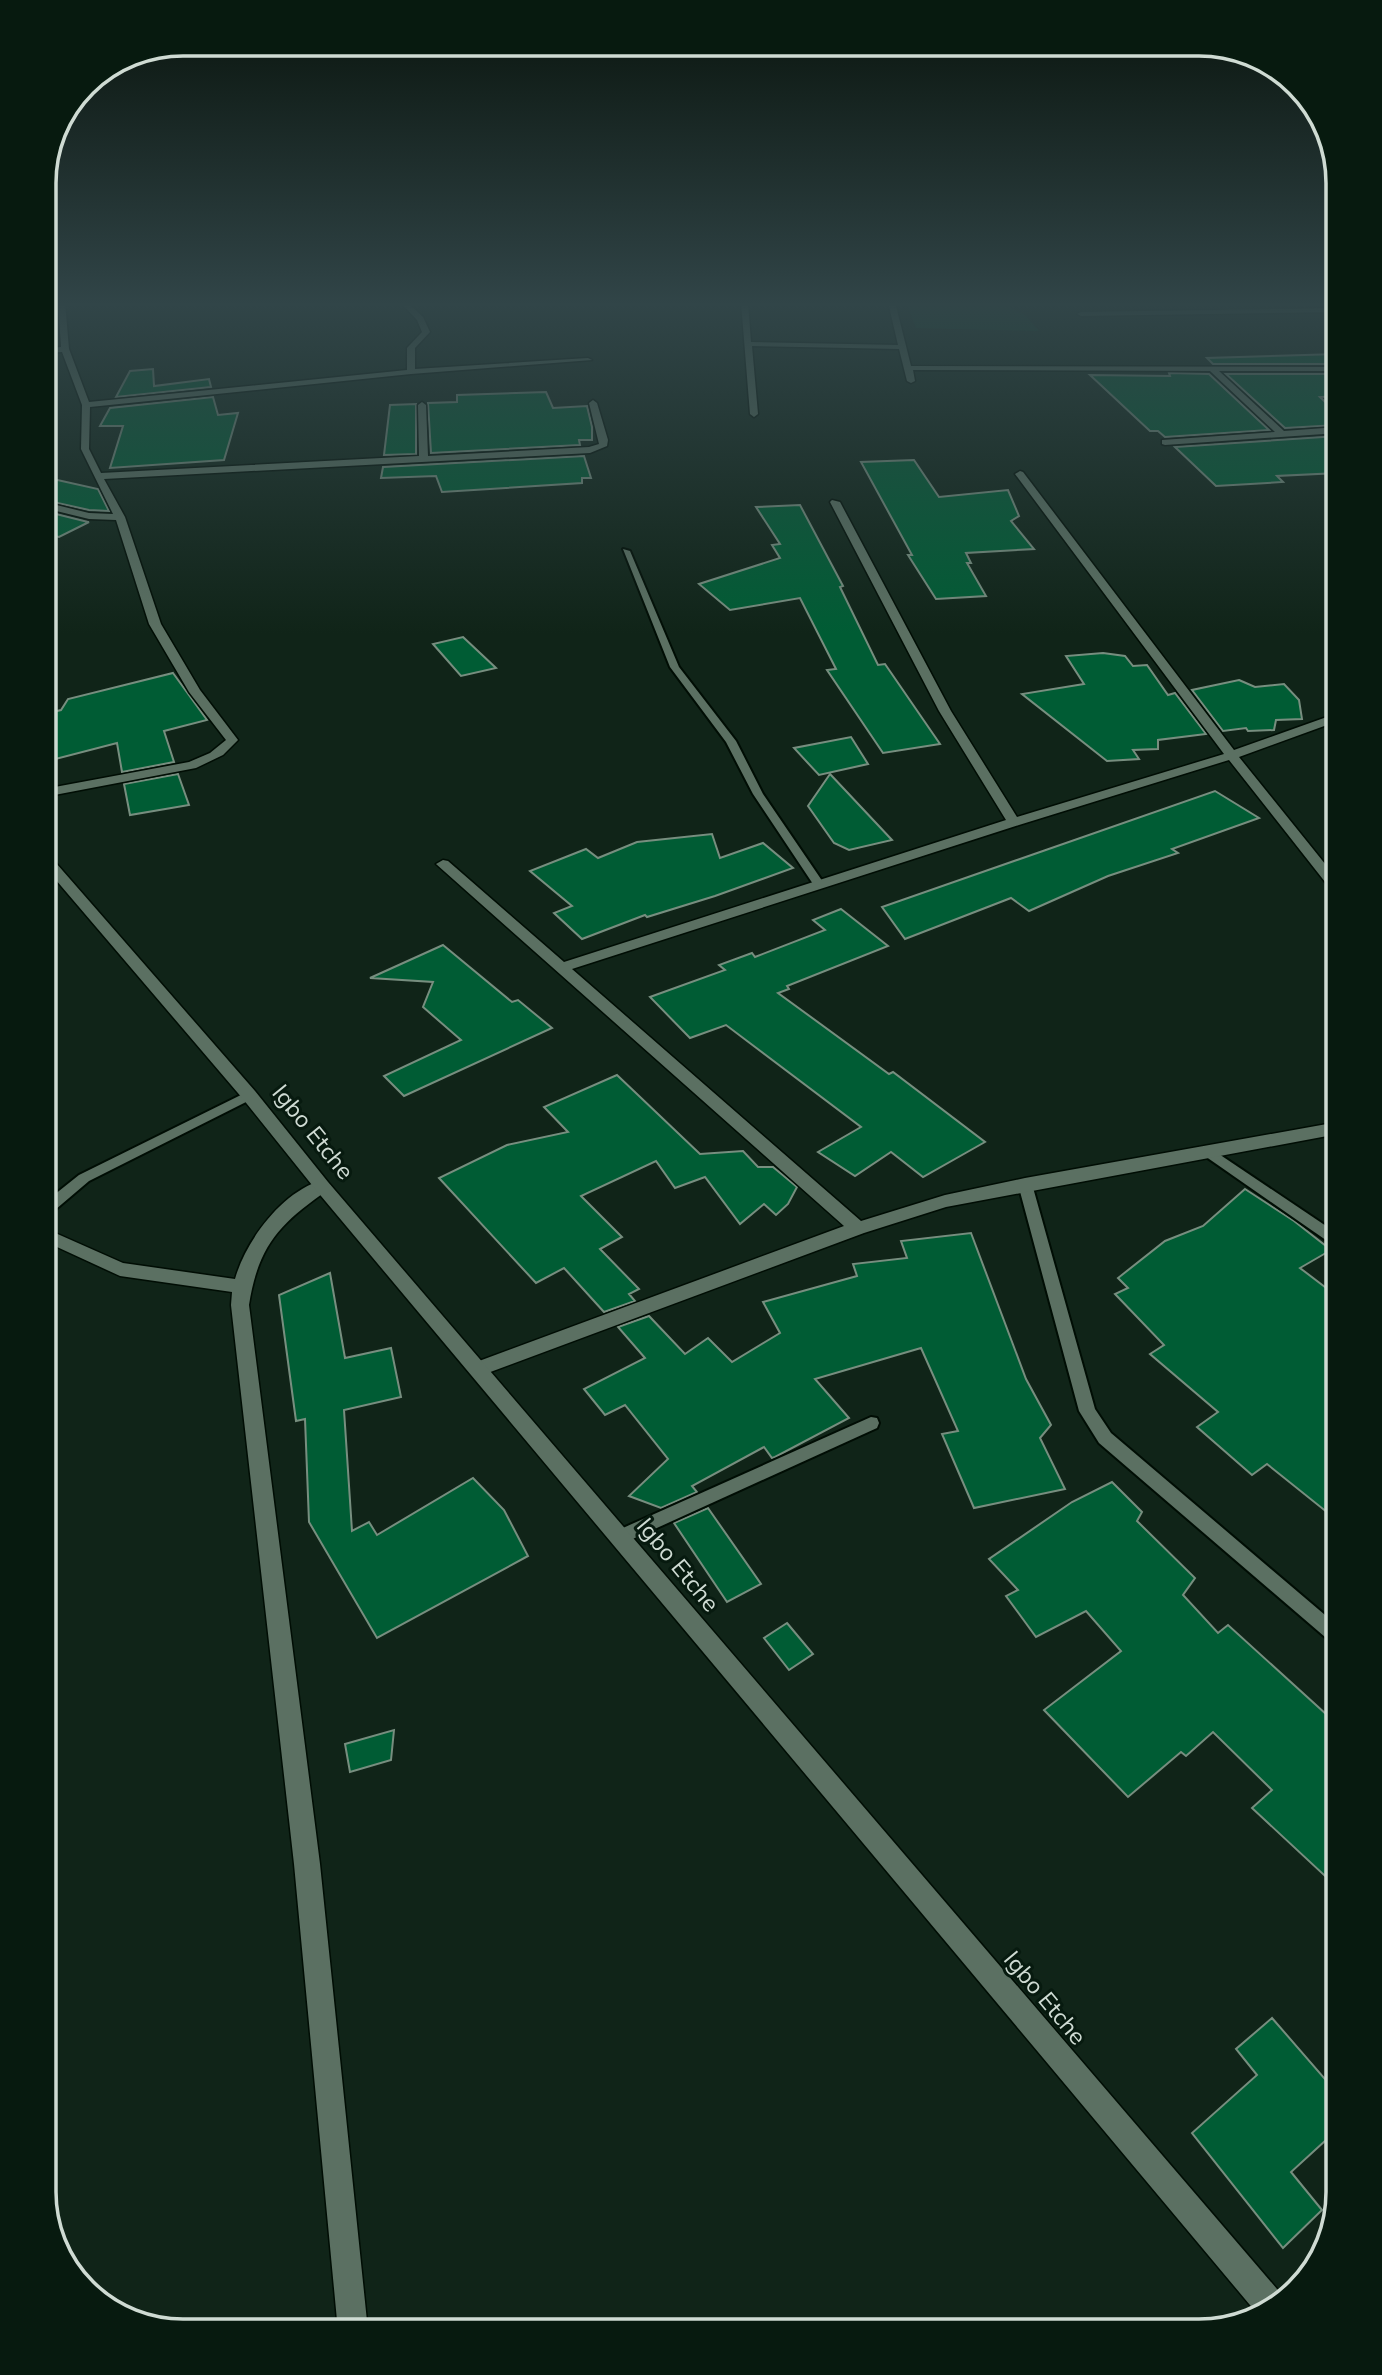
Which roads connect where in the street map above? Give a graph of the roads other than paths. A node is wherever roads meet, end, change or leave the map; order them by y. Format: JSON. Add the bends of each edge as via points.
{"nodes":[{"id":1,"x":86,"y":413,"type":"edge"},
{"id":2,"x":422,"y":413,"type":"edge"},
{"id":3,"x":595,"y":413,"type":"edge"},
{"id":4,"x":1259,"y":413,"type":"edge"},
{"id":5,"x":1326,"y":430,"type":"edge"},
{"id":6,"x":1280,"y":432,"type":"junction"},
{"id":7,"x":1165,"y":442,"type":"dead end"},
{"id":8,"x":424,"y":457,"type":"junction"},
{"id":9,"x":1020,"y":474,"type":"dead end"},
{"id":10,"x":100,"y":476,"type":"junction"},
{"id":11,"x":835,"y":502,"type":"dead end"},
{"id":12,"x":56,"y":508,"type":"edge"},
{"id":13,"x":120,"y":517,"type":"junction"},
{"id":14,"x":626,"y":551,"type":"dead end"},
{"id":15,"x":1326,"y":721,"type":"edge"},
{"id":16,"x":1230,"y":755,"type":"junction"},
{"id":17,"x":56,"y":791,"type":"edge"},
{"id":18,"x":1014,"y":822,"type":"junction"},
{"id":19,"x":443,"y":864,"type":"dead end"},
{"id":20,"x":56,"y":872,"type":"edge"},
{"id":21,"x":1326,"y":874,"type":"edge"},
{"id":22,"x":820,"y":885,"type":"junction"},
{"id":23,"x":562,"y":968,"type":"junction"},
{"id":24,"x":249,"y":1095,"type":"junction"},
{"id":25,"x":1326,"y":1130,"type":"edge"},
{"id":26,"x":1207,"y":1151,"type":"junction"},
{"id":27,"x":1025,"y":1184,"type":"junction"},
{"id":28,"x":322,"y":1186,"type":"junction"},
{"id":29,"x":56,"y":1201,"type":"edge"},
{"id":30,"x":858,"y":1228,"type":"junction"},
{"id":31,"x":1326,"y":1233,"type":"edge"},
{"id":32,"x":56,"y":1240,"type":"edge"},
{"id":33,"x":242,"y":1287,"type":"junction"},
{"id":34,"x":478,"y":1369,"type":"junction"},
{"id":35,"x":871,"y":1423,"type":"dead end"},
{"id":36,"x":620,"y":1537,"type":"junction"},
{"id":37,"x":1326,"y":1627,"type":"edge"},
{"id":38,"x":1267,"y":2300,"type":"edge"},
{"id":39,"x":352,"y":2319,"type":"edge"}],
"edges":[{"from":1,"to":10,"type":"street","via":[[85,449]]},
{"from":2,"to":8,"type":"street"},
{"from":3,"to":8,"type":"street","via":[[603,446],[590,450]]},
{"from":4,"to":6,"type":"street"},
{"from":5,"to":6,"type":"street"},
{"from":6,"to":7,"type":"street"},
{"from":8,"to":10,"type":"street"},
{"from":9,"to":16,"type":"street"},
{"from":10,"to":13,"type":"street"},
{"from":11,"to":18,"type":"street","via":[[945,711]]},
{"from":12,"to":13,"type":"street"},
{"from":13,"to":17,"type":"street","via":[[155,624],[195,692],[232,740],[224,751],[192,765]]},
{"from":14,"to":22,"type":"lane","via":[[675,667],[731,741],[758,794]]},
{"from":15,"to":16,"type":"street"},
{"from":16,"to":18,"type":"street"},
{"from":16,"to":21,"type":"street"},
{"from":18,"to":22,"type":"street"},
{"from":19,"to":23,"type":"street"},
{"from":20,"to":24,"type":"street","name":"Igbo Etche"},
{"from":22,"to":23,"type":"street"},
{"from":23,"to":30,"type":"street"},
{"from":24,"to":28,"type":"street","name":"Igbo Etche"},
{"from":24,"to":29,"type":"lane","via":[[84,1178]]},
{"from":25,"to":26,"type":"street"},
{"from":26,"to":27,"type":"street"},
{"from":26,"to":31,"type":"lane"},
{"from":27,"to":30,"type":"street","via":[[945,1201]]},
{"from":27,"to":37,"type":"lane","via":[[1087,1411],[1105,1438]]},
{"from":28,"to":33,"type":"street","via":[[264,1232]]},
{"from":28,"to":34,"type":"street","name":"Igbo Etche"},
{"from":30,"to":34,"type":"street"},
{"from":32,"to":33,"type":"street","via":[[120,1269]]},
{"from":33,"to":39,"type":"street","via":[[240,1305],[307,1864]]},
{"from":34,"to":36,"type":"street","name":"Igbo Etche"},
{"from":35,"to":36,"type":"lane"},
{"from":36,"to":38,"type":"street","name":"Igbo Etche"}]}
